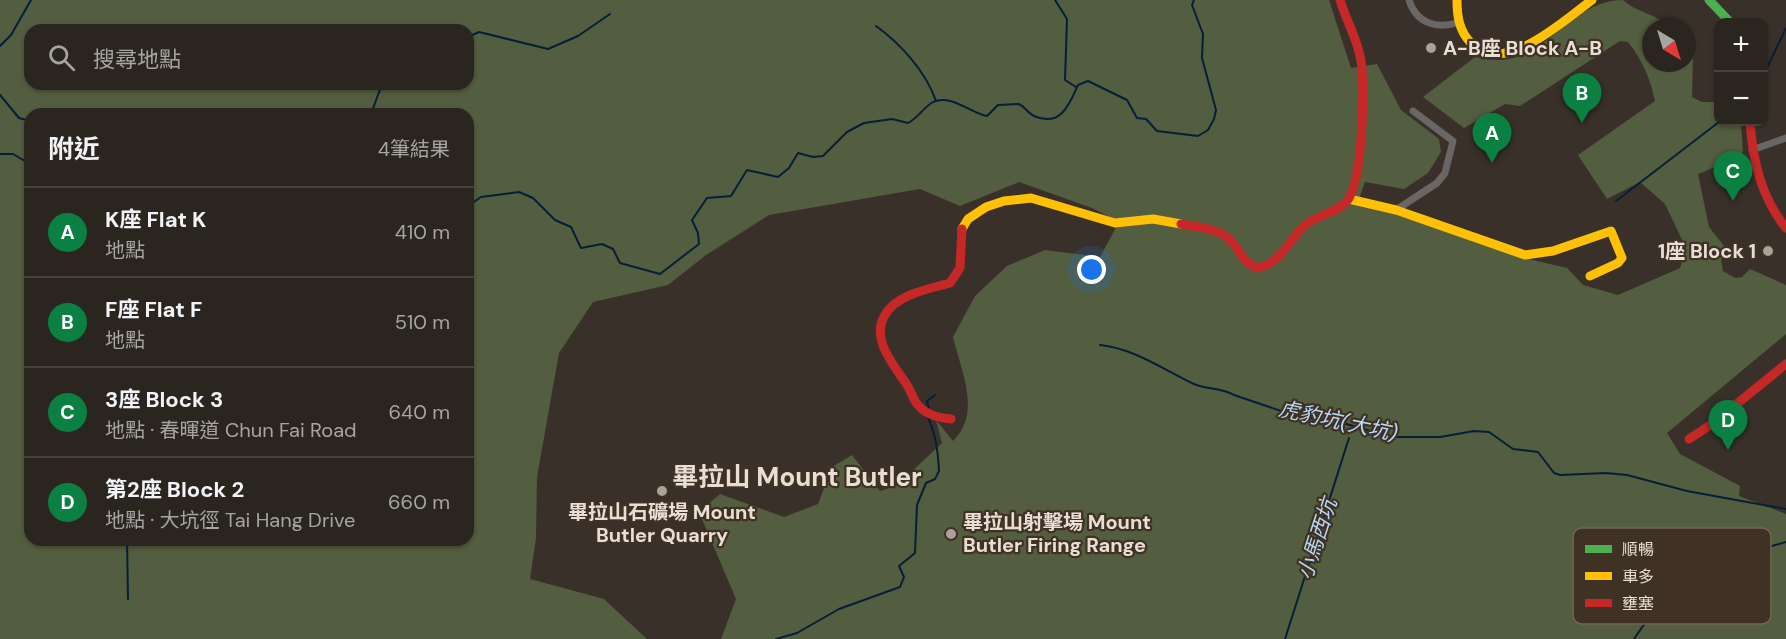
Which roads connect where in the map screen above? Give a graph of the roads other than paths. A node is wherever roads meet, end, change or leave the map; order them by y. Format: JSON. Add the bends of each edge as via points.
{"nodes":[{"id":1,"x":1340,"y":0,"type":"edge"},
{"id":2,"x":1408,"y":0,"type":"edge"},
{"id":3,"x":1457,"y":0,"type":"edge"},
{"id":4,"x":1592,"y":0,"type":"edge"},
{"id":5,"x":1708,"y":0,"type":"edge"},
{"id":6,"x":1726,"y":18,"type":"edge"},
{"id":7,"x":1457,"y":23,"type":"junction"},
{"id":8,"x":1413,"y":111,"type":"dead end"},
{"id":9,"x":1750,"y":126,"type":"edge"},
{"id":10,"x":1786,"y":138,"type":"edge"},
{"id":11,"x":1752,"y":150,"type":"junction"},
{"id":12,"x":1349,"y":199,"type":"junction"},
{"id":13,"x":1396,"y":210,"type":"junction"},
{"id":14,"x":1786,"y":228,"type":"edge"},
{"id":15,"x":1590,"y":276,"type":"dead end"},
{"id":16,"x":1786,"y":364,"type":"edge"},
{"id":17,"x":951,"y":419,"type":"dead end"},
{"id":18,"x":1689,"y":439,"type":"dead end"}],
"edges":[{"from":1,"to":12,"type":"street","via":[[1362,73],[1357,175]]},
{"from":2,"to":7,"type":"street","via":[[1415,14],[1426,23]]},
{"from":3,"to":7,"type":"street"},
{"from":4,"to":7,"type":"street","via":[[1522,49],[1504,55],[1473,46]]},
{"from":5,"to":6,"type":"street"},
{"from":8,"to":13,"type":"street","via":[[1453,141],[1445,174]]},
{"from":9,"to":11,"type":"street"},
{"from":10,"to":11,"type":"street"},
{"from":11,"to":14,"type":"street","via":[[1772,209]]},
{"from":12,"to":13,"type":"street"},
{"from":12,"to":17,"type":"street","via":[[1307,223],[1278,258],[1262,268],[1245,263],[1228,238],[1208,230],[1144,219],[1115,223],[1031,198],[986,207],[962,228],[960,268],[950,283],[909,294],[881,320],[881,342],[918,406],[936,418]]},
{"from":13,"to":15,"type":"street","via":[[1525,255],[1553,251],[1611,231],[1622,258]]},
{"from":16,"to":18,"type":"street"}]}
